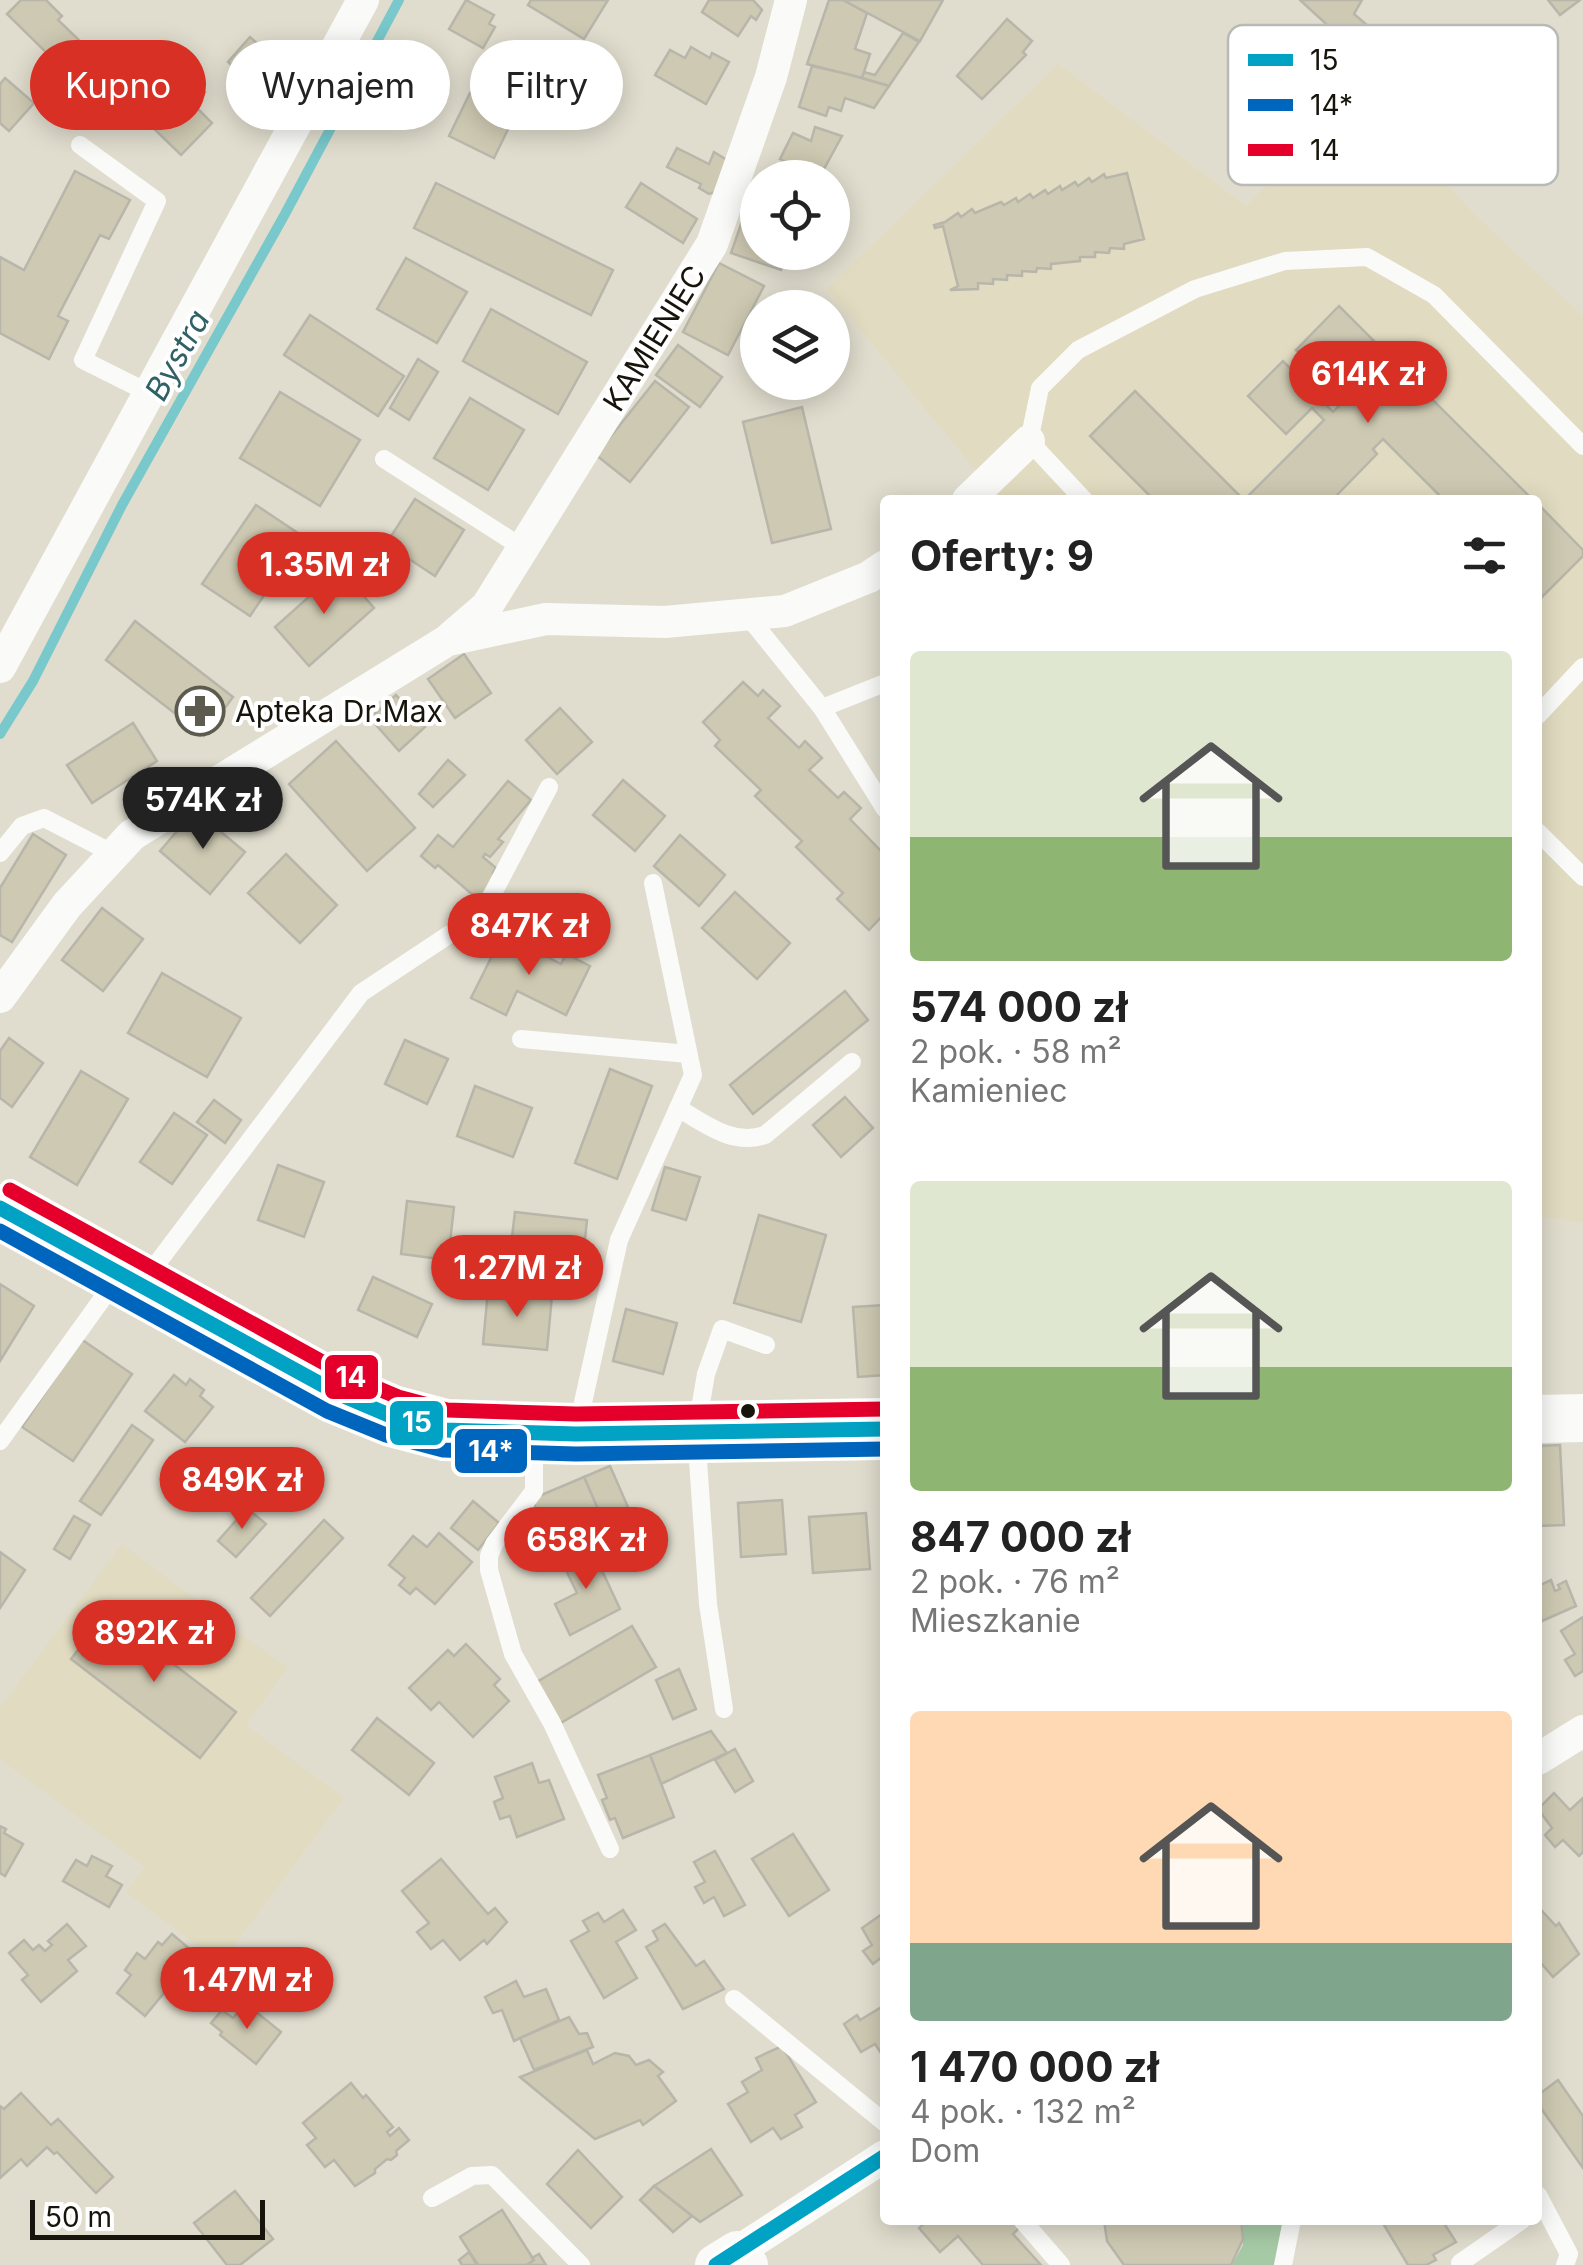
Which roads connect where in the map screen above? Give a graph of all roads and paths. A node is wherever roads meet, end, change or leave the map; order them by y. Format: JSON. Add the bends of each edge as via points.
{"nodes":[{"id":1,"x":363,"y":0,"type":"edge"},
{"id":2,"x":791,"y":0,"type":"edge"},
{"id":3,"x":80,"y":144,"type":"dead end"},
{"id":4,"x":149,"y":393,"type":"junction"},
{"id":5,"x":1029,"y":442,"type":"junction"},
{"id":6,"x":1583,"y":446,"type":"edge"},
{"id":7,"x":384,"y":459,"type":"dead end"},
{"id":8,"x":973,"y":495,"type":"edge"},
{"id":9,"x":1079,"y":495,"type":"edge"},
{"id":10,"x":523,"y":548,"type":"junction"},
{"id":11,"x":880,"y":570,"type":"edge"},
{"id":12,"x":747,"y":615,"type":"junction"},
{"id":13,"x":11,"y":622,"type":"edge"},
{"id":14,"x":448,"y":640,"type":"junction"},
{"id":15,"x":0,"y":666,"type":"edge"},
{"id":16,"x":1583,"y":667,"type":"edge"},
{"id":17,"x":880,"y":686,"type":"edge"},
{"id":18,"x":822,"y":708,"type":"junction"},
{"id":19,"x":1542,"y":711,"type":"edge"},
{"id":20,"x":549,"y":787,"type":"dead end"},
{"id":21,"x":880,"y":801,"type":"edge"},
{"id":22,"x":1542,"y":836,"type":"edge"},
{"id":23,"x":0,"y":853,"type":"edge"},
{"id":24,"x":114,"y":854,"type":"junction"},
{"id":25,"x":1583,"y":877,"type":"edge"},
{"id":26,"x":653,"y":883,"type":"dead end"},
{"id":27,"x":0,"y":997,"type":"edge"},
{"id":28,"x":520,"y":1040,"type":"dead end"},
{"id":29,"x":688,"y":1054,"type":"junction"},
{"id":30,"x":852,"y":1062,"type":"dead end"},
{"id":31,"x":678,"y":1108,"type":"junction"},
{"id":32,"x":0,"y":1208,"type":"edge"},
{"id":33,"x":132,"y":1278,"type":"junction"},
{"id":34,"x":766,"y":1344,"type":"dead end"},
{"id":35,"x":1542,"y":1418,"type":"edge"},
{"id":36,"x":1583,"y":1418,"type":"edge"},
{"id":37,"x":880,"y":1429,"type":"edge"},
{"id":38,"x":696,"y":1432,"type":"junction"},
{"id":39,"x":555,"y":1434,"type":"junction"},
{"id":40,"x":0,"y":1441,"type":"edge"},
{"id":41,"x":724,"y":1709,"type":"dead end"},
{"id":42,"x":1583,"y":1731,"type":"edge"},
{"id":43,"x":1542,"y":1757,"type":"edge"},
{"id":44,"x":610,"y":1850,"type":"dead end"},
{"id":45,"x":734,"y":1999,"type":"dead end"},
{"id":46,"x":880,"y":2119,"type":"edge"},
{"id":47,"x":880,"y":2159,"type":"edge"},
{"id":48,"x":432,"y":2198,"type":"dead end"},
{"id":49,"x":1542,"y":2208,"type":"edge"},
{"id":50,"x":1026,"y":2225,"type":"edge"},
{"id":51,"x":1291,"y":2225,"type":"edge"},
{"id":52,"x":1515,"y":2225,"type":"edge"},
{"id":53,"x":733,"y":2261,"type":"edge"},
{"id":54,"x":582,"y":2265,"type":"edge"},
{"id":55,"x":1062,"y":2265,"type":"edge"},
{"id":56,"x":1283,"y":2265,"type":"edge"},
{"id":57,"x":1462,"y":2265,"type":"edge"},
{"id":58,"x":1565,"y":2265,"type":"edge"}],
"edges":[{"from":1,"to":4,"type":"street"},
{"from":2,"to":10,"type":"street","name":"KAMIENIEC","via":[[712,244]]},
{"from":3,"to":4,"type":"lane","via":[[157,201],[83,360]]},
{"from":4,"to":13,"type":"street"},
{"from":5,"to":6,"type":"lane","via":[[1040,388],[1078,350],[1195,290],[1285,261],[1367,257],[1434,295]]},
{"from":5,"to":8,"type":"street"},
{"from":5,"to":9,"type":"lane"},
{"from":7,"to":10,"type":"lane"},
{"from":10,"to":14,"type":"street","name":"KAMIENIEC","via":[[487,606]]},
{"from":11,"to":12,"type":"street","name":"KAMIENIEC","via":[[784,611]]},
{"from":12,"to":14,"type":"street","name":"KAMIENIEC","via":[[665,622],[546,618]]},
{"from":12,"to":18,"type":"lane"},
{"from":13,"to":15,"type":"street"},
{"from":14,"to":24,"type":"street","name":"KAMIENIEC","via":[[132,835]]},
{"from":16,"to":19,"type":"lane"},
{"from":17,"to":18,"type":"lane"},
{"from":18,"to":21,"type":"lane"},
{"from":20,"to":33,"type":"lane","via":[[483,912],[361,993]]},
{"from":22,"to":25,"type":"lane"},
{"from":23,"to":24,"type":"lane","via":[[22,826],[44,818]]},
{"from":24,"to":27,"type":"street","name":"KAMIENIEC"},
{"from":26,"to":29,"type":"lane"},
{"from":28,"to":29,"type":"lane"},
{"from":29,"to":31,"type":"lane","via":[[693,1075]]},
{"from":30,"to":31,"type":"lane","via":[[752,1140],[726,1136]]},
{"from":31,"to":39,"type":"lane","via":[[619,1240]]},
{"from":32,"to":33,"type":"main road"},
{"from":33,"to":39,"type":"main road","via":[[337,1393],[391,1416],[444,1430]]},
{"from":33,"to":40,"type":"lane"},
{"from":34,"to":38,"type":"lane","via":[[722,1330]]},
{"from":35,"to":36,"type":"main road"},
{"from":37,"to":38,"type":"main road"},
{"from":38,"to":39,"type":"main road"},
{"from":38,"to":41,"type":"lane","via":[[708,1604]]},
{"from":39,"to":44,"type":"lane","via":[[534,1491],[494,1544],[489,1570],[513,1654]]},
{"from":42,"to":43,"type":"street"},
{"from":45,"to":46,"type":"lane"},
{"from":47,"to":53,"type":"street"},
{"from":48,"to":54,"type":"lane","via":[[472,2176],[492,2175]]},
{"from":49,"to":58,"type":"lane","via":[[1569,2254]]},
{"from":50,"to":55,"type":"lane"},
{"from":51,"to":56,"type":"lane"},
{"from":52,"to":57,"type":"lane"}]}
